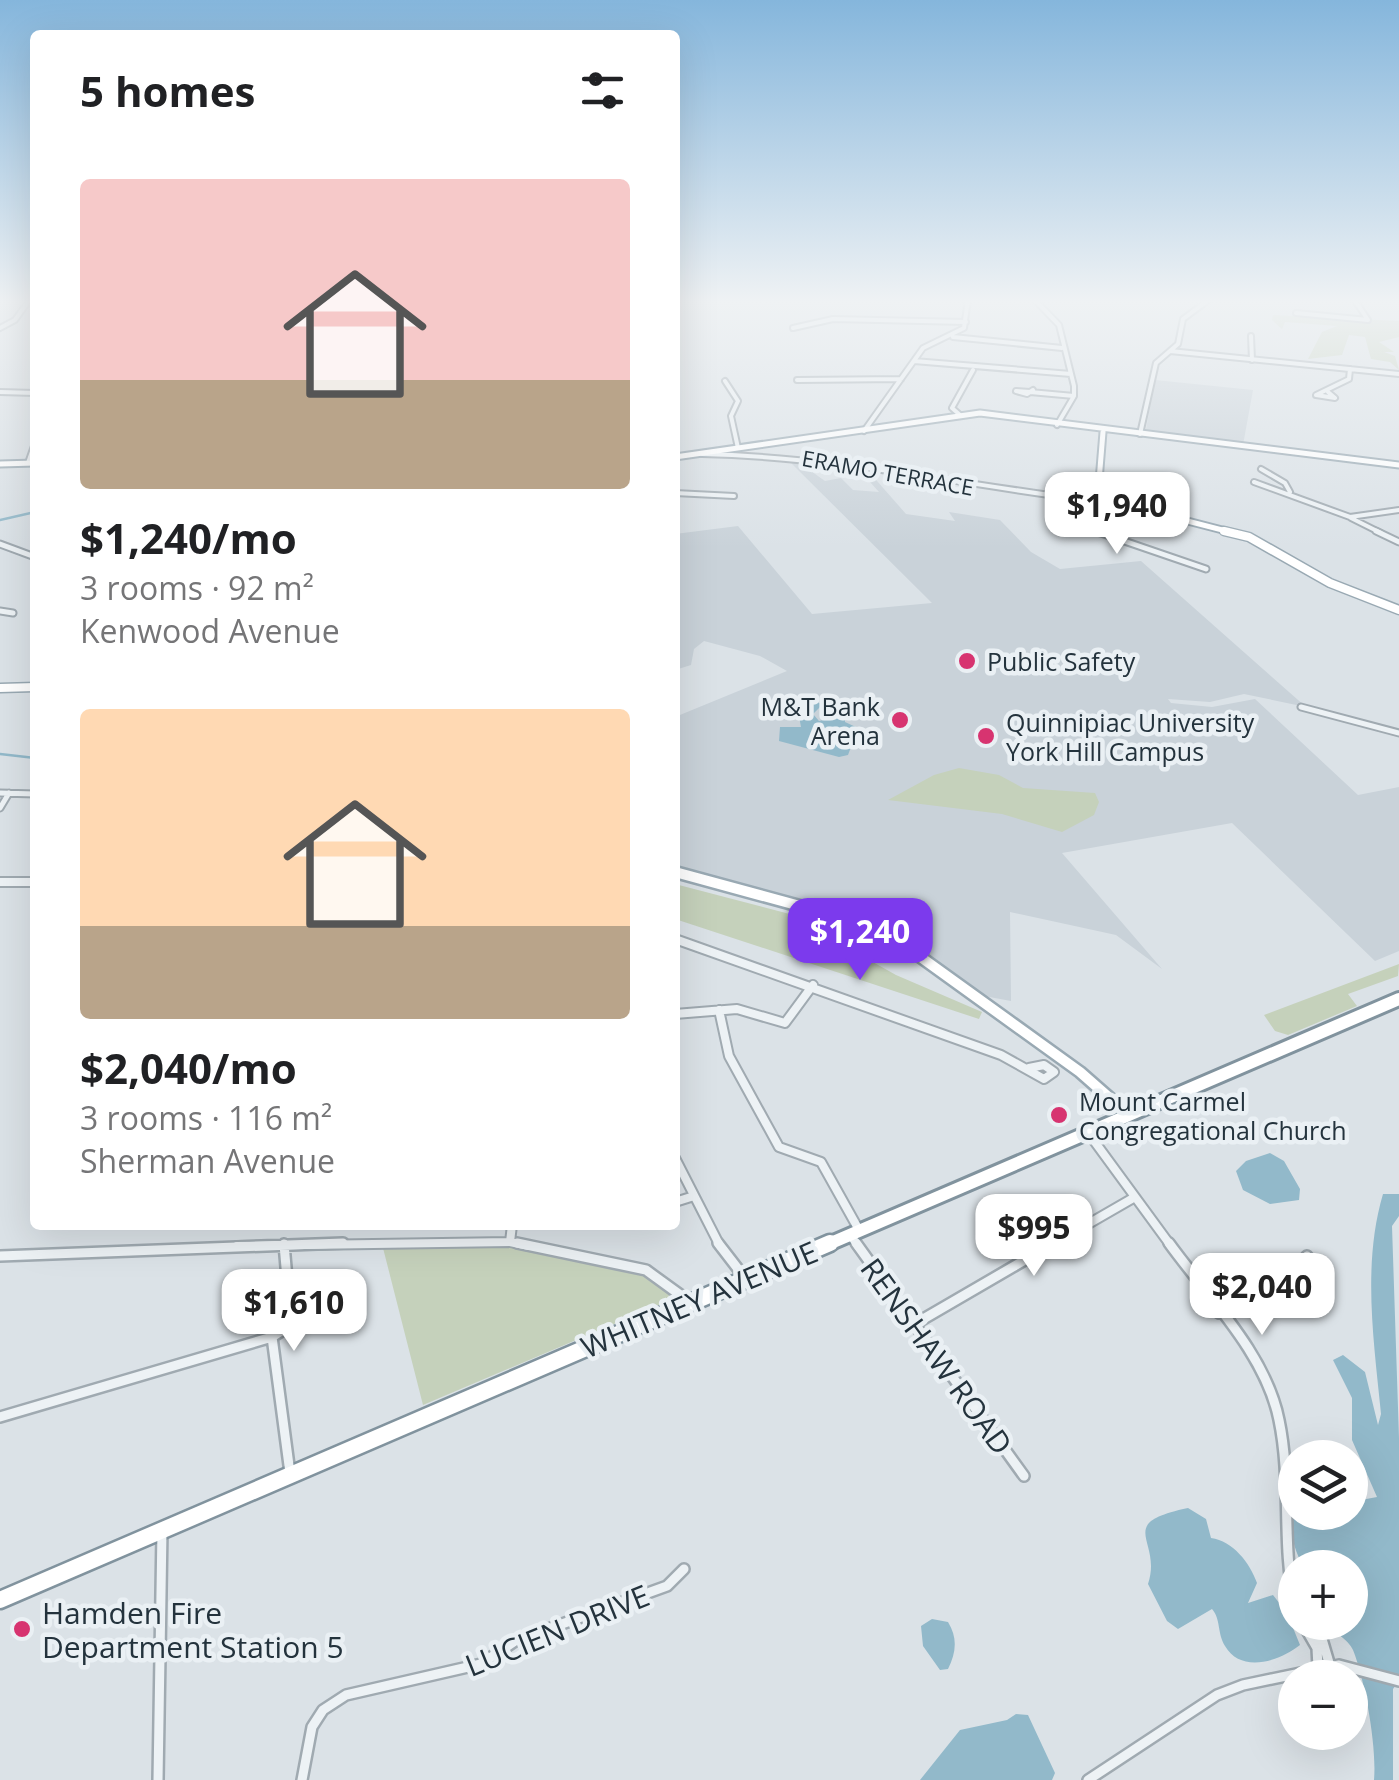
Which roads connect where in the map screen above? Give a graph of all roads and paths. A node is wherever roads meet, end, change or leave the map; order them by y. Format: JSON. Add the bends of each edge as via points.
{"nodes":[{"id":1,"x":727,"y":382,"type":"edge"},
{"id":2,"x":897,"y":382,"type":"edge"},
{"id":3,"x":965,"y":382,"type":"edge"},
{"id":4,"x":1072,"y":382,"type":"edge"},
{"id":5,"x":1152,"y":382,"type":"edge"},
{"id":6,"x":1344,"y":382,"type":"edge"},
{"id":7,"x":1033,"y":390,"type":"dead end"},
{"id":8,"x":0,"y":392,"type":"edge"},
{"id":9,"x":30,"y":392,"type":"edge"},
{"id":10,"x":1328,"y":392,"type":"dead end"},
{"id":11,"x":1074,"y":396,"type":"junction"},
{"id":12,"x":960,"y":416,"type":"junction"},
{"id":13,"x":1057,"y":425,"type":"junction"},
{"id":14,"x":864,"y":431,"type":"junction"},
{"id":15,"x":1103,"y":432,"type":"junction"},
{"id":16,"x":1140,"y":434,"type":"junction"},
{"id":17,"x":738,"y":448,"type":"junction"},
{"id":18,"x":701,"y":454,"type":"junction"},
{"id":19,"x":680,"y":456,"type":"edge"},
{"id":20,"x":30,"y":463,"type":"edge"},
{"id":21,"x":0,"y":464,"type":"edge"},
{"id":22,"x":1399,"y":465,"type":"edge"},
{"id":23,"x":1261,"y":469,"type":"dead end"},
{"id":24,"x":1254,"y":482,"type":"dead end"},
{"id":25,"x":1287,"y":492,"type":"junction"},
{"id":26,"x":680,"y":493,"type":"edge"},
{"id":27,"x":734,"y":496,"type":"dead end"},
{"id":28,"x":1092,"y":502,"type":"junction"},
{"id":29,"x":1133,"y":506,"type":"junction"},
{"id":30,"x":1398,"y":513,"type":"edge"},
{"id":31,"x":1350,"y":517,"type":"junction"},
{"id":32,"x":1399,"y":542,"type":"edge"},
{"id":33,"x":0,"y":544,"type":"edge"},
{"id":34,"x":30,"y":555,"type":"edge"},
{"id":35,"x":1206,"y":568,"type":"dead end"},
{"id":36,"x":1399,"y":610,"type":"edge"},
{"id":37,"x":0,"y":611,"type":"edge"},
{"id":38,"x":13,"y":613,"type":"dead end"},
{"id":39,"x":30,"y":687,"type":"edge"},
{"id":40,"x":0,"y":688,"type":"edge"},
{"id":41,"x":1302,"y":707,"type":"dead end"},
{"id":42,"x":1399,"y":733,"type":"edge"},
{"id":43,"x":0,"y":793,"type":"edge"},
{"id":44,"x":9,"y":793,"type":"junction"},
{"id":45,"x":30,"y":794,"type":"edge"},
{"id":46,"x":0,"y":808,"type":"edge"},
{"id":47,"x":680,"y":873,"type":"edge"},
{"id":48,"x":0,"y":882,"type":"edge"},
{"id":49,"x":30,"y":882,"type":"edge"},
{"id":50,"x":680,"y":940,"type":"edge"},
{"id":51,"x":813,"y":985,"type":"junction"},
{"id":52,"x":1399,"y":999,"type":"edge"},
{"id":53,"x":719,"y":1010,"type":"junction"},
{"id":54,"x":680,"y":1014,"type":"edge"},
{"id":55,"x":1029,"y":1068,"type":"dead end"},
{"id":56,"x":1129,"y":1115,"type":"junction"},
{"id":57,"x":1088,"y":1132,"type":"junction"},
{"id":58,"x":680,"y":1168,"type":"edge"},
{"id":59,"x":694,"y":1196,"type":"junction"},
{"id":60,"x":1135,"y":1197,"type":"junction"},
{"id":61,"x":680,"y":1200,"type":"edge"},
{"id":62,"x":511,"y":1230,"type":"edge"},
{"id":63,"x":855,"y":1233,"type":"junction"},
{"id":64,"x":510,"y":1242,"type":"junction"},
{"id":65,"x":284,"y":1244,"type":"junction"},
{"id":66,"x":0,"y":1256,"type":"edge"},
{"id":67,"x":1307,"y":1256,"type":"dead end"},
{"id":68,"x":746,"y":1279,"type":"junction"},
{"id":69,"x":690,"y":1302,"type":"junction"},
{"id":70,"x":1219,"y":1314,"type":"junction"},
{"id":71,"x":914,"y":1325,"type":"junction"},
{"id":72,"x":272,"y":1337,"type":"junction"},
{"id":73,"x":0,"y":1417,"type":"edge"},
{"id":74,"x":290,"y":1474,"type":"junction"},
{"id":75,"x":1024,"y":1476,"type":"dead end"},
{"id":76,"x":162,"y":1529,"type":"junction"},
{"id":77,"x":1284,"y":1550,"type":"edge"},
{"id":78,"x":684,"y":1569,"type":"dead end"},
{"id":79,"x":0,"y":1600,"type":"edge"},
{"id":80,"x":1368,"y":1671,"type":"edge"},
{"id":81,"x":1278,"y":1679,"type":"edge"},
{"id":82,"x":1399,"y":1681,"type":"edge"},
{"id":83,"x":158,"y":1780,"type":"edge"},
{"id":84,"x":302,"y":1780,"type":"edge"},
{"id":85,"x":1088,"y":1780,"type":"edge"}],
"edges":[{"from":1,"to":17,"type":"street","via":[[738,401],[731,416]]},
{"from":2,"to":14,"type":"street","via":[[876,404]]},
{"from":3,"to":12,"type":"street","via":[[953,401]]},
{"from":4,"to":11,"type":"street"},
{"from":5,"to":16,"type":"street"},
{"from":6,"to":10,"type":"street"},
{"from":7,"to":11,"type":"street"},
{"from":8,"to":9,"type":"street"},
{"from":11,"to":13,"type":"street"},
{"from":12,"to":13,"type":"main road"},
{"from":12,"to":14,"type":"main road"},
{"from":13,"to":15,"type":"main road"},
{"from":14,"to":17,"type":"main road"},
{"from":15,"to":16,"type":"main road"},
{"from":15,"to":29,"type":"main road","via":[[1100,482]]},
{"from":16,"to":22,"type":"main road"},
{"from":17,"to":18,"type":"main road"},
{"from":18,"to":19,"type":"main road"},
{"from":18,"to":28,"type":"street","name":"ERAMO TERRACE","via":[[793,456]]},
{"from":20,"to":21,"type":"main road"},
{"from":23,"to":25,"type":"street","via":[[1280,479]]},
{"from":24,"to":25,"type":"street"},
{"from":25,"to":31,"type":"street","via":[[1291,500]]},
{"from":26,"to":27,"type":"street"},
{"from":28,"to":29,"type":"street","name":"ERAMO TERRACE"},
{"from":28,"to":35,"type":"street","via":[[1090,526],[1096,532]]},
{"from":29,"to":36,"type":"main road","via":[[1249,537],[1320,578]]},
{"from":30,"to":31,"type":"street"},
{"from":31,"to":32,"type":"street"},
{"from":33,"to":34,"type":"street"},
{"from":37,"to":38,"type":"street"},
{"from":39,"to":40,"type":"main road"},
{"from":41,"to":42,"type":"street"},
{"from":43,"to":44,"type":"street"},
{"from":44,"to":45,"type":"street"},
{"from":44,"to":46,"type":"street"},
{"from":47,"to":56,"type":"main road","via":[[868,925],[904,944]]},
{"from":48,"to":49,"type":"street"},
{"from":50,"to":51,"type":"street"},
{"from":51,"to":53,"type":"street","via":[[785,1023]]},
{"from":51,"to":55,"type":"street"},
{"from":52,"to":56,"type":"highway","name":"WHITNEY AVENUE"},
{"from":53,"to":54,"type":"street"},
{"from":53,"to":63,"type":"street","name":"RENSHAW ROAD","via":[[729,1056],[779,1147],[821,1162]]},
{"from":56,"to":57,"type":"highway","name":"WHITNEY AVENUE"},
{"from":57,"to":60,"type":"street"},
{"from":57,"to":63,"type":"highway","name":"WHITNEY AVENUE"},
{"from":58,"to":59,"type":"street"},
{"from":59,"to":61,"type":"street"},
{"from":59,"to":68,"type":"street"},
{"from":60,"to":70,"type":"street"},
{"from":60,"to":71,"type":"street"},
{"from":62,"to":64,"type":"street"},
{"from":63,"to":68,"type":"highway","name":"WHITNEY AVENUE"},
{"from":63,"to":71,"type":"street","name":"RENSHAW ROAD"},
{"from":64,"to":65,"type":"street"},
{"from":64,"to":69,"type":"street","via":[[646,1270]]},
{"from":65,"to":66,"type":"street"},
{"from":65,"to":72,"type":"street","via":[[291,1325]]},
{"from":67,"to":70,"type":"street","via":[[1281,1289]]},
{"from":68,"to":69,"type":"highway","name":"WHITNEY AVENUE"},
{"from":69,"to":74,"type":"highway","name":"WHITNEY AVENUE"},
{"from":70,"to":77,"type":"street","via":[[1265,1376],[1279,1410]]},
{"from":71,"to":75,"type":"street","name":"RENSHAW ROAD"},
{"from":72,"to":73,"type":"street"},
{"from":72,"to":74,"type":"street"},
{"from":74,"to":76,"type":"highway","name":"WHITNEY AVENUE"},
{"from":76,"to":79,"type":"highway","name":"WHITNEY AVENUE"},
{"from":76,"to":83,"type":"street"},
{"from":78,"to":84,"type":"street","name":"LUCIEN DRIVE","via":[[667,1586],[515,1640],[482,1664],[346,1695],[312,1727]]},
{"from":80,"to":82,"type":"street"},
{"from":81,"to":85,"type":"street","via":[[1216,1695]]}]}
